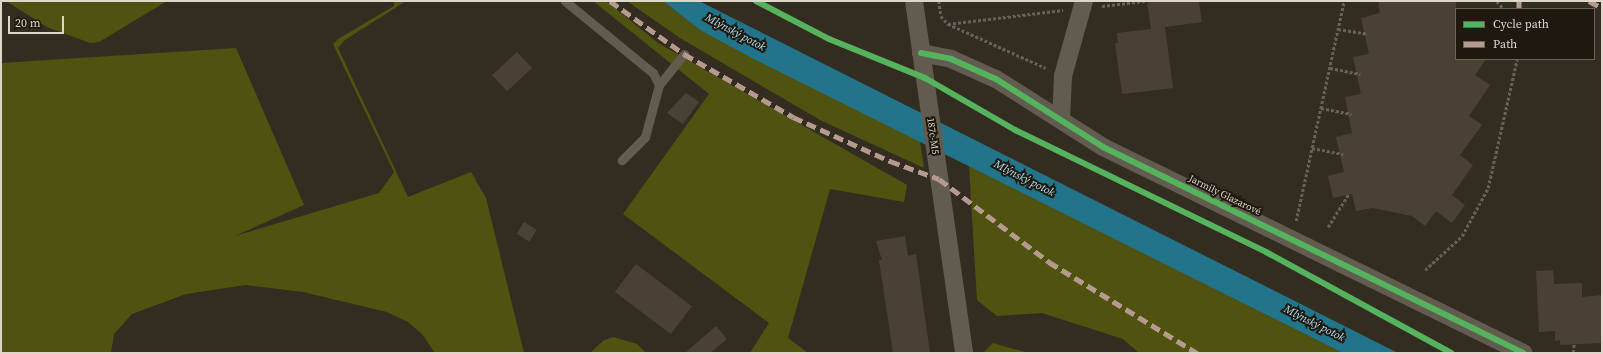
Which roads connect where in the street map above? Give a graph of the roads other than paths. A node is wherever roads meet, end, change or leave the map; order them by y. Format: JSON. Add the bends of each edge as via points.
{"nodes":[{"id":1,"x":565,"y":1,"type":"edge"},
{"id":2,"x":914,"y":1,"type":"edge"},
{"id":3,"x":1083,"y":5,"type":"edge"},
{"id":4,"x":684,"y":54,"type":"dead end"},
{"id":5,"x":921,"y":54,"type":"junction"},
{"id":6,"x":659,"y":85,"type":"junction"},
{"id":7,"x":1062,"y":119,"type":"junction"},
{"id":8,"x":622,"y":160,"type":"dead end"},
{"id":9,"x":964,"y":353,"type":"edge"},
{"id":10,"x":1523,"y":353,"type":"edge"}],
"edges":[{"from":1,"to":6,"type":"lane","via":[[653,73]]},
{"from":2,"to":5,"type":"street","name":"187c-M5"},
{"from":3,"to":7,"type":"street","via":[[1063,76]]},
{"from":4,"to":6,"type":"lane"},
{"from":5,"to":7,"type":"street","name":"Jarmily Glazarové","via":[[942,56],[964,63]]},
{"from":5,"to":9,"type":"street","name":"187c-M5"},
{"from":6,"to":8,"type":"lane","via":[[645,137]]},
{"from":7,"to":10,"type":"street","name":"Jarmily Glazarové","via":[[1103,147]]}]}
